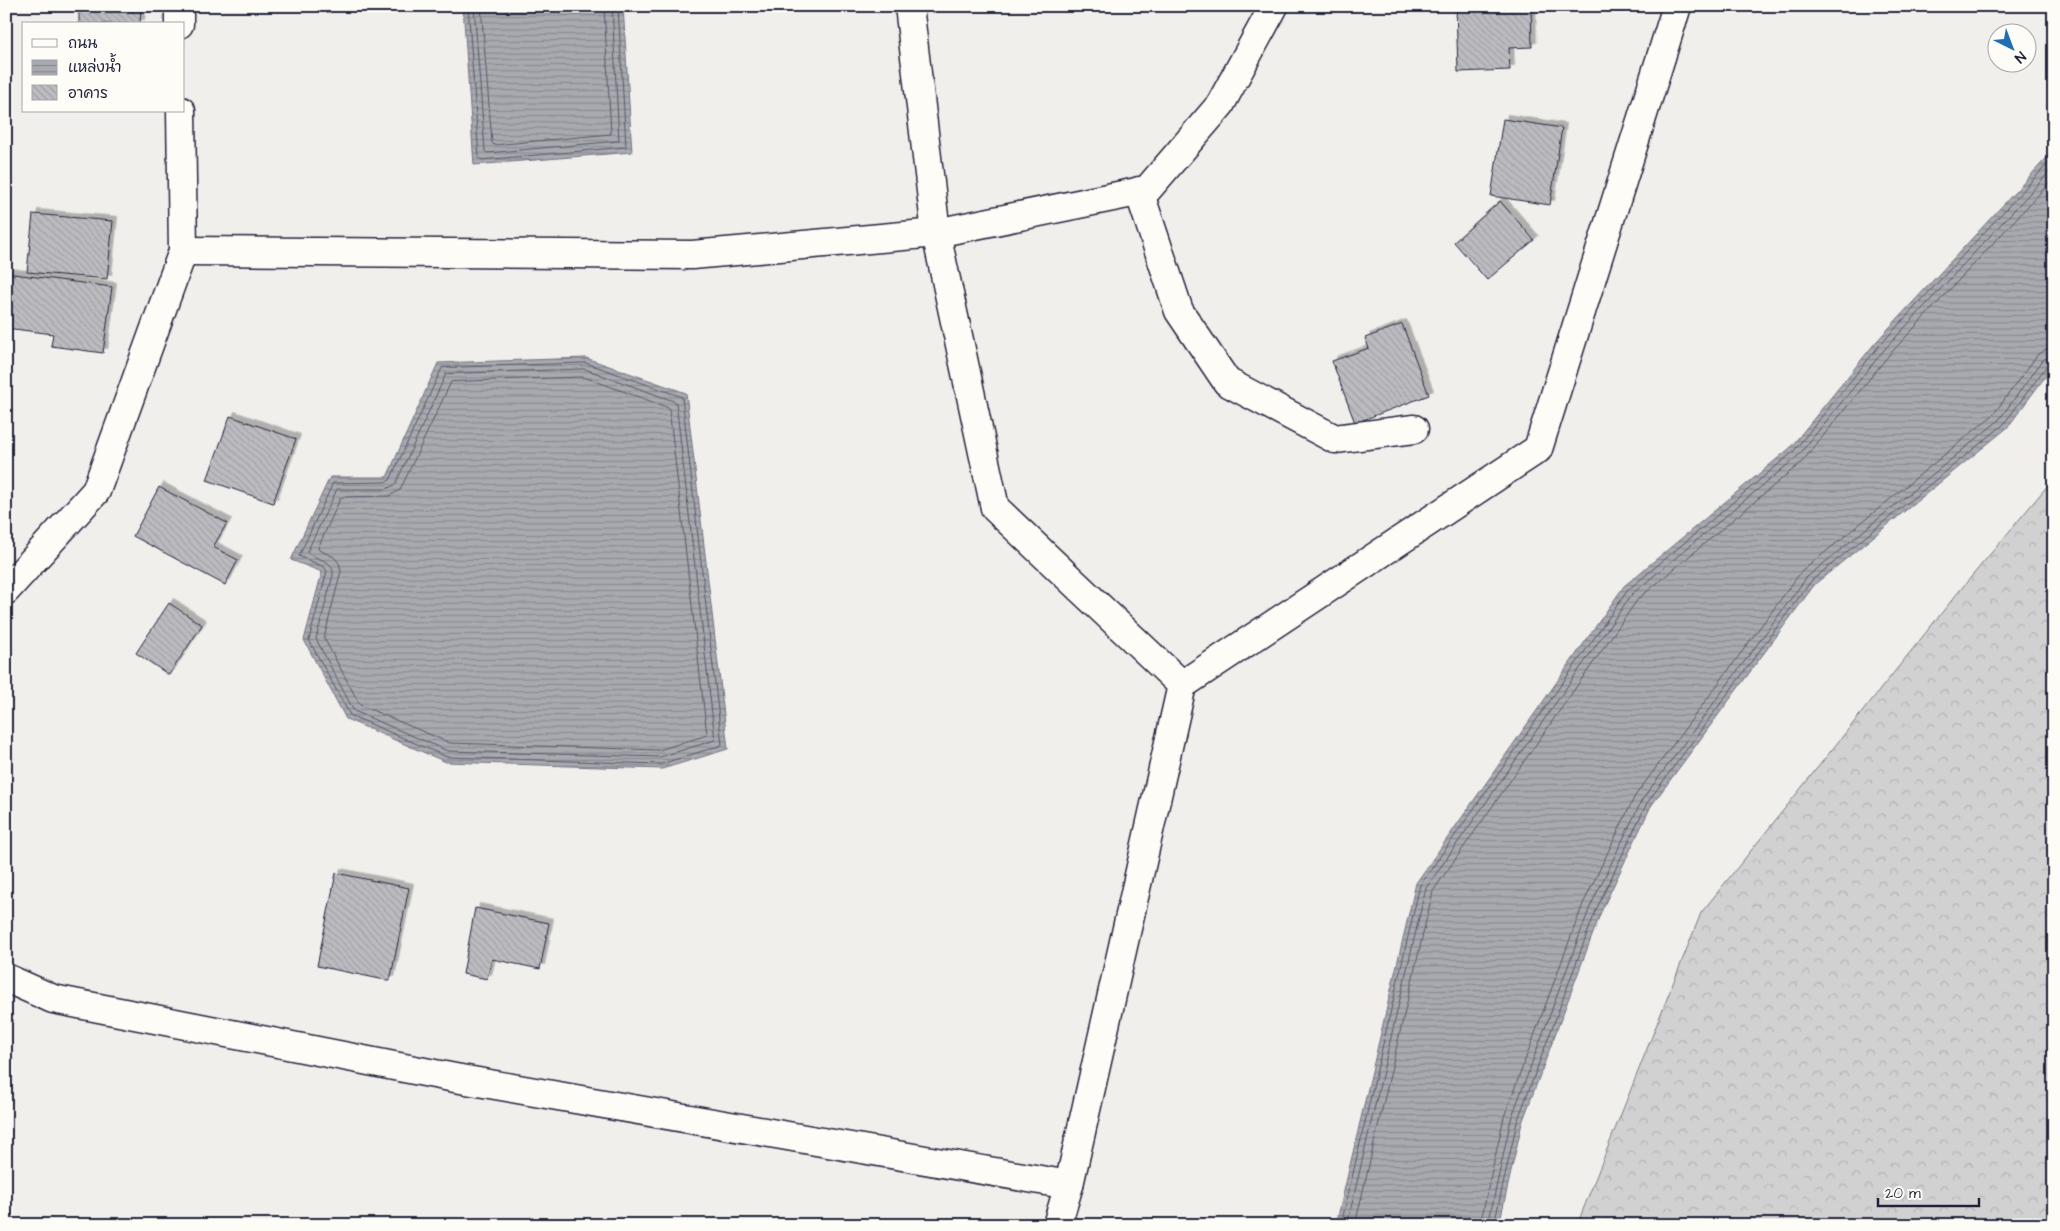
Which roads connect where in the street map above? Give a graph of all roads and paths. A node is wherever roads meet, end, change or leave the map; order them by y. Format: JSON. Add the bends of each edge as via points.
{"nodes":[{"id":1,"x":179,"y":6,"type":"edge"},
{"id":2,"x":909,"y":6,"type":"edge"},
{"id":3,"x":1274,"y":6,"type":"edge"},
{"id":4,"x":1677,"y":6,"type":"edge"},
{"id":5,"x":179,"y":22,"type":"edge"},
{"id":6,"x":181,"y":112,"type":"edge"},
{"id":7,"x":1139,"y":191,"type":"junction"},
{"id":8,"x":936,"y":233,"type":"junction"},
{"id":9,"x":183,"y":252,"type":"junction"},
{"id":10,"x":1414,"y":429,"type":"dead end"},
{"id":11,"x":6,"y":590,"type":"edge"},
{"id":12,"x":1182,"y":685,"type":"junction"},
{"id":13,"x":6,"y":978,"type":"edge"},
{"id":14,"x":1069,"y":1185,"type":"junction"},
{"id":15,"x":1057,"y":1225,"type":"edge"}],
"edges":[{"from":1,"to":5,"type":"street"},
{"from":2,"to":8,"type":"street"},
{"from":3,"to":7,"type":"street","via":[[1220,105],[1147,190]]},
{"from":4,"to":12,"type":"street","via":[[1538,449]]},
{"from":6,"to":9,"type":"street"},
{"from":7,"to":8,"type":"street"},
{"from":7,"to":10,"type":"street","via":[[1179,311],[1227,382],[1335,440]]},
{"from":8,"to":9,"type":"street","via":[[692,255]]},
{"from":8,"to":12,"type":"street","via":[[995,508]]},
{"from":9,"to":11,"type":"street","via":[[96,491]]},
{"from":12,"to":14,"type":"street"},
{"from":13,"to":14,"type":"street","via":[[53,1000],[455,1078]]},
{"from":14,"to":15,"type":"street"}]}
